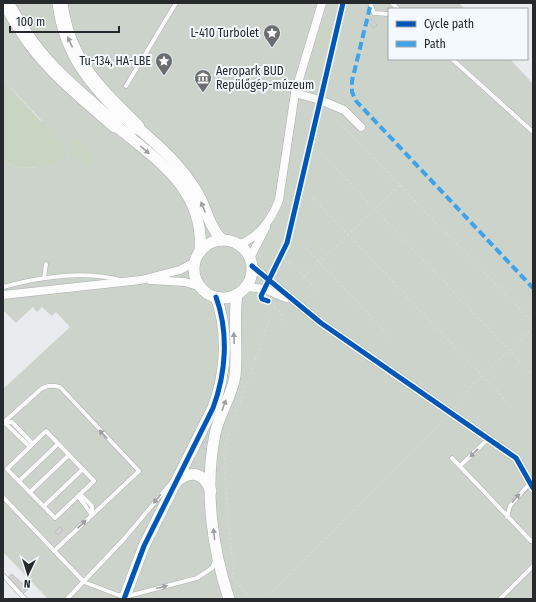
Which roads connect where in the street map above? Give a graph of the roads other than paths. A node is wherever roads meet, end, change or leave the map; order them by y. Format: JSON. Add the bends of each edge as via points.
{"nodes":[{"id":1,"x":60,"y":3,"type":"edge"},
{"id":2,"x":176,"y":3,"type":"edge"},
{"id":3,"x":322,"y":3,"type":"edge"},
{"id":4,"x":370,"y":3,"type":"edge"},
{"id":5,"x":9,"y":7,"type":"edge"},
{"id":6,"x":388,"y":14,"type":"edge"},
{"id":7,"x":453,"y":60,"type":"edge"},
{"id":8,"x":48,"y":61,"type":"junction"},
{"id":9,"x":126,"y":86,"type":"dead end"},
{"id":10,"x":295,"y":93,"type":"junction"},
{"id":11,"x":115,"y":125,"type":"joint"},
{"id":12,"x":137,"y":127,"type":"junction"},
{"id":13,"x":361,"y":127,"type":"dead end"},
{"id":14,"x":533,"y":132,"type":"edge"},
{"id":15,"x":268,"y":221,"type":"junction"},
{"id":16,"x":222,"y":240,"type":"junction"},
{"id":17,"x":238,"y":245,"type":"junction"},
{"id":18,"x":197,"y":257,"type":"junction"},
{"id":19,"x":251,"y":262,"type":"junction"},
{"id":20,"x":46,"y":264,"type":"dead end"},
{"id":21,"x":44,"y":278,"type":"junction"},
{"id":22,"x":142,"y":280,"type":"junction"},
{"id":23,"x":132,"y":281,"type":"junction"},
{"id":24,"x":3,"y":287,"type":"edge"},
{"id":25,"x":246,"y":287,"type":"junction"},
{"id":26,"x":201,"y":288,"type":"junction"},
{"id":27,"x":237,"y":294,"type":"junction"},
{"id":28,"x":3,"y":295,"type":"edge"},
{"id":29,"x":216,"y":297,"type":"junction"},
{"id":30,"x":294,"y":301,"type":"junction"},
{"id":31,"x":3,"y":422,"type":"edge"},
{"id":32,"x":488,"y":439,"type":"junction"},
{"id":33,"x":58,"y":444,"type":"junction"},
{"id":34,"x":32,"y":445,"type":"junction"},
{"id":35,"x":69,"y":455,"type":"junction"},
{"id":36,"x":452,"y":458,"type":"dead end"},
{"id":37,"x":460,"y":466,"type":"junction"},
{"id":38,"x":83,"y":469,"type":"junction"},
{"id":39,"x":182,"y":469,"type":"junction"},
{"id":40,"x":19,"y":481,"type":"junction"},
{"id":41,"x":174,"y":485,"type":"junction"},
{"id":42,"x":532,"y":485,"type":"edge"},
{"id":43,"x":211,"y":491,"type":"junction"},
{"id":44,"x":30,"y":492,"type":"junction"},
{"id":45,"x":79,"y":495,"type":"junction"},
{"id":46,"x":3,"y":497,"type":"edge"},
{"id":47,"x":44,"y":506,"type":"junction"},
{"id":48,"x":92,"y":515,"type":"junction"},
{"id":49,"x":507,"y":517,"type":"junction"},
{"id":50,"x":531,"y":542,"type":"dead end"},
{"id":51,"x":54,"y":551,"type":"junction"},
{"id":52,"x":217,"y":557,"type":"junction"},
{"id":53,"x":533,"y":566,"type":"edge"},
{"id":54,"x":3,"y":576,"type":"edge"},
{"id":55,"x":84,"y":582,"type":"junction"},
{"id":56,"x":124,"y":598,"type":"edge"},
{"id":57,"x":25,"y":599,"type":"edge"},
{"id":58,"x":67,"y":599,"type":"edge"},
{"id":59,"x":229,"y":599,"type":"edge"},
{"id":60,"x":500,"y":599,"type":"edge"}],
"edges":[{"from":12,"to":1,"type":"highway","one_way":true,"via":[[101,92],[84,70],[67,35]]},
{"from":2,"to":9,"type":"lane"},
{"from":3,"to":10,"type":"street"},
{"from":4,"to":6,"type":"lane","via":[[374,13]]},
{"from":5,"to":8,"type":"highway","via":[[32,45]]},
{"from":7,"to":14,"type":"lane"},
{"from":8,"to":11,"type":"highway","via":[[70,85]]},
{"from":8,"to":12,"type":"highway"},
{"from":10,"to":13,"type":"street","via":[[344,110]]},
{"from":10,"to":15,"type":"street","via":[[279,200]]},
{"from":11,"to":18,"type":"street","one_way":true,"via":[[169,171],[184,188],[192,201],[199,224]]},
{"from":16,"to":12,"type":"street","one_way":true,"via":[[210,224],[198,194],[174,159]]},
{"from":15,"to":17,"type":"street","via":[[254,237]]},
{"from":15,"to":19,"type":"street"},
{"from":16,"to":17,"type":"street"},
{"from":16,"to":18,"type":"street","via":[[210,244]]},
{"from":17,"to":19,"type":"street"},
{"from":18,"to":22,"type":"street","via":[[180,270]]},
{"from":18,"to":26,"type":"street","via":[[196,278]]},
{"from":19,"to":25,"type":"street","via":[[251,277]]},
{"from":19,"to":30,"type":"street"},
{"from":20,"to":21,"type":"lane"},
{"from":21,"to":23,"type":"lane","via":[[88,275]]},
{"from":21,"to":24,"type":"lane"},
{"from":22,"to":23,"type":"street"},
{"from":22,"to":26,"type":"street","via":[[185,282]]},
{"from":23,"to":28,"type":"street"},
{"from":25,"to":27,"type":"street"},
{"from":25,"to":30,"type":"street","via":[[265,289]]},
{"from":26,"to":29,"type":"street"},
{"from":27,"to":29,"type":"street"},
{"from":43,"to":27,"type":"street","one_way":true,"via":[[215,433],[234,377]]},
{"from":29,"to":39,"type":"street","via":[[224,327],[224,360],[220,386],[213,408]]},
{"from":30,"to":32,"type":"street","via":[[321,323]]},
{"from":31,"to":34,"type":"lane"},
{"from":48,"to":31,"type":"lane","one_way":true,"via":[[139,471],[60,388],[54,385],[46,386]]},
{"from":32,"to":37,"type":"lane","one_way":true},
{"from":32,"to":42,"type":"street","via":[[516,458]]},
{"from":33,"to":34,"type":"lane","via":[[46,431]]},
{"from":33,"to":35,"type":"lane"},
{"from":33,"to":40,"type":"lane"},
{"from":34,"to":40,"type":"lane","via":[[7,468]]},
{"from":35,"to":38,"type":"lane"},
{"from":35,"to":44,"type":"lane"},
{"from":36,"to":37,"type":"lane"},
{"from":37,"to":49,"type":"lane"},
{"from":38,"to":45,"type":"lane","via":[[94,481]]},
{"from":38,"to":47,"type":"lane"},
{"from":39,"to":41,"type":"street"},
{"from":39,"to":55,"type":"lane","one_way":true,"via":[[124,539]]},
{"from":40,"to":44,"type":"lane"},
{"from":41,"to":43,"type":"street","via":[[182,477],[196,474],[202,477]]},
{"from":41,"to":56,"type":"street","via":[[144,546]]},
{"from":49,"to":42,"type":"lane","one_way":true,"via":[[510,506]]},
{"from":52,"to":43,"type":"street","one_way":true},
{"from":44,"to":47,"type":"lane"},
{"from":45,"to":47,"type":"lane","via":[[55,518]]},
{"from":45,"to":48,"type":"lane","via":[[92,506]]},
{"from":46,"to":51,"type":"lane"},
{"from":51,"to":48,"type":"lane","one_way":true},
{"from":49,"to":50,"type":"lane"},
{"from":51,"to":55,"type":"lane"},
{"from":56,"to":52,"type":"lane","one_way":true,"via":[[197,578],[212,568]]},
{"from":52,"to":59,"type":"street"},
{"from":53,"to":60,"type":"lane"},
{"from":54,"to":57,"type":"lane"},
{"from":55,"to":56,"type":"lane"},
{"from":55,"to":58,"type":"lane"}]}
